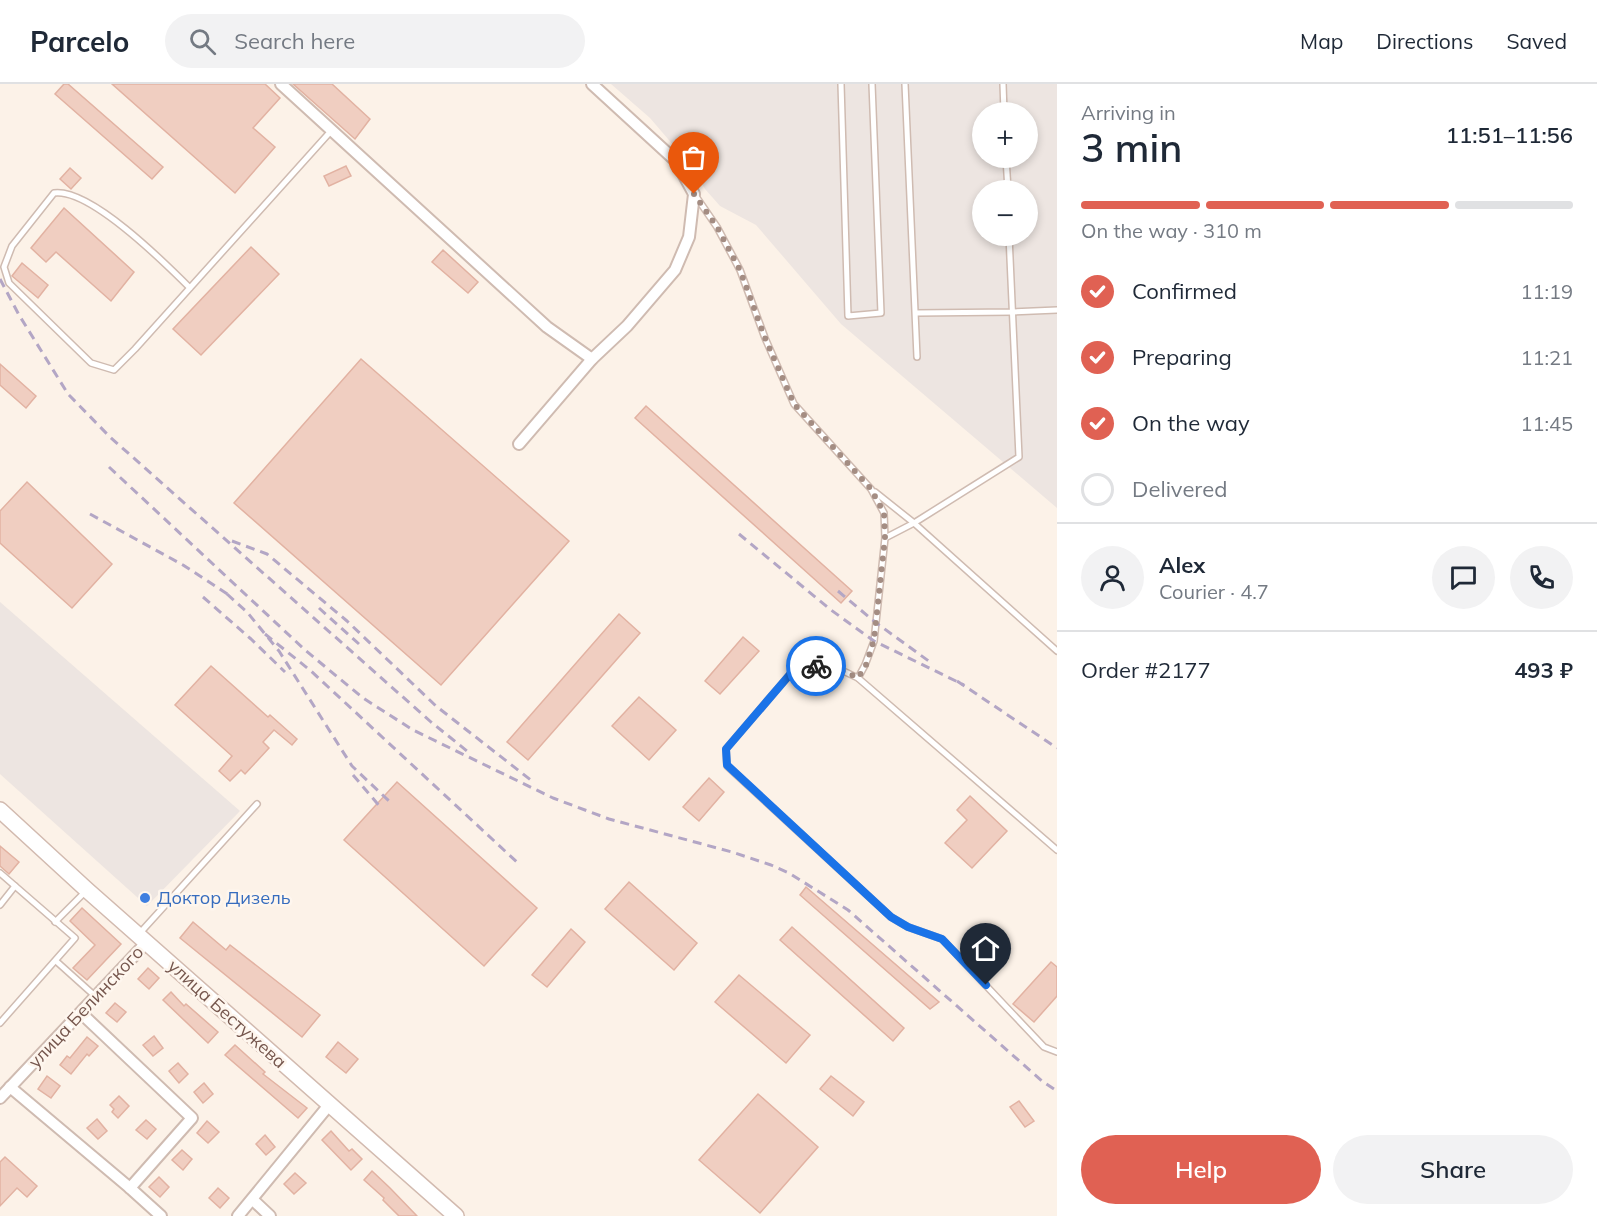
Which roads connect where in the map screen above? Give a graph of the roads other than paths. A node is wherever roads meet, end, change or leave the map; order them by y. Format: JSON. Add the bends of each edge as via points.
{"nodes":[{"id":1,"x":281,"y":84,"type":"edge"},
{"id":2,"x":592,"y":84,"type":"edge"},
{"id":3,"x":841,"y":84,"type":"edge"},
{"id":4,"x":872,"y":84,"type":"edge"},
{"id":5,"x":905,"y":84,"type":"edge"},
{"id":6,"x":1003,"y":84,"type":"edge"},
{"id":7,"x":1004,"y":102,"type":"edge"},
{"id":8,"x":331,"y":131,"type":"junction"},
{"id":9,"x":694,"y":194,"type":"junction"},
{"id":10,"x":1010,"y":246,"type":"edge"},
{"id":11,"x":190,"y":288,"type":"junction"},
{"id":12,"x":1057,"y":310,"type":"edge"},
{"id":13,"x":1013,"y":312,"type":"junction"},
{"id":14,"x":916,"y":313,"type":"junction"},
{"id":15,"x":918,"y":357,"type":"dead end"},
{"id":16,"x":592,"y":359,"type":"junction"},
{"id":17,"x":519,"y":444,"type":"dead end"},
{"id":18,"x":871,"y":489,"type":"junction"},
{"id":19,"x":914,"y":523,"type":"junction"},
{"id":20,"x":885,"y":538,"type":"junction"},
{"id":21,"x":1057,"y":651,"type":"edge"},
{"id":22,"x":858,"y":678,"type":"junction"},
{"id":23,"x":256,"y":804,"type":"dead end"},
{"id":24,"x":0,"y":810,"type":"edge"},
{"id":25,"x":1057,"y":850,"type":"edge"},
{"id":26,"x":0,"y":873,"type":"edge"},
{"id":27,"x":15,"y":886,"type":"junction"},
{"id":28,"x":87,"y":890,"type":"junction"},
{"id":29,"x":0,"y":905,"type":"edge"},
{"id":30,"x":55,"y":922,"type":"junction"},
{"id":31,"x":142,"y":939,"type":"junction"},
{"id":32,"x":56,"y":961,"type":"junction"},
{"id":33,"x":95,"y":996,"type":"junction"},
{"id":34,"x":81,"y":1013,"type":"junction"},
{"id":35,"x":0,"y":1023,"type":"edge"},
{"id":36,"x":1057,"y":1052,"type":"edge"},
{"id":37,"x":10,"y":1087,"type":"junction"},
{"id":38,"x":0,"y":1098,"type":"edge"},
{"id":39,"x":328,"y":1105,"type":"junction"},
{"id":40,"x":130,"y":1188,"type":"junction"},
{"id":41,"x":253,"y":1200,"type":"junction"},
{"id":42,"x":161,"y":1216,"type":"edge"},
{"id":43,"x":238,"y":1216,"type":"edge"},
{"id":44,"x":270,"y":1216,"type":"edge"},
{"id":45,"x":456,"y":1216,"type":"edge"}],
"edges":[{"from":1,"to":8,"type":"street"},
{"from":2,"to":9,"type":"street","via":[[676,161]]},
{"from":3,"to":4,"type":"lane","via":[[848,315],[881,313]]},
{"from":5,"to":14,"type":"lane"},
{"from":6,"to":7,"type":"lane"},
{"from":8,"to":11,"type":"lane"},
{"from":8,"to":16,"type":"street","via":[[547,327]]},
{"from":9,"to":16,"type":"street","via":[[689,237],[675,270],[627,326]]},
{"from":9,"to":18,"type":"lane","via":[[740,270],[794,404]]},
{"from":10,"to":13,"type":"lane"},
{"from":11,"to":11,"type":"lane","via":[[114,370],[91,363],[9,283],[4,267],[12,246],[54,193],[63,192],[83,199],[111,218]]},
{"from":12,"to":13,"type":"lane"},
{"from":13,"to":14,"type":"lane"},
{"from":13,"to":19,"type":"lane","via":[[1019,457]]},
{"from":14,"to":15,"type":"lane"},
{"from":16,"to":17,"type":"street"},
{"from":18,"to":19,"type":"lane"},
{"from":18,"to":20,"type":"lane","via":[[884,513]]},
{"from":19,"to":20,"type":"lane"},
{"from":19,"to":21,"type":"lane"},
{"from":20,"to":22,"type":"lane","via":[[874,640]]},
{"from":22,"to":25,"type":"lane"},
{"from":22,"to":36,"type":"lane","via":[[835,667],[809,665],[792,672],[726,749],[727,765],[891,917],[942,939],[1044,1047]]},
{"from":23,"to":31,"type":"lane"},
{"from":24,"to":28,"type":"street","name":"улица Бестужева"},
{"from":26,"to":27,"type":"lane"},
{"from":27,"to":29,"type":"lane"},
{"from":27,"to":30,"type":"lane"},
{"from":28,"to":30,"type":"lane"},
{"from":28,"to":31,"type":"street","name":"улица Бестужева"},
{"from":30,"to":32,"type":"lane","via":[[75,938]]},
{"from":31,"to":33,"type":"street","name":"улица Белинского"},
{"from":31,"to":39,"type":"street","name":"улица Бестужева"},
{"from":32,"to":33,"type":"lane"},
{"from":32,"to":35,"type":"lane"},
{"from":33,"to":34,"type":"street","name":"улица Белинского"},
{"from":34,"to":37,"type":"street","name":"улица Белинского"},
{"from":34,"to":40,"type":"street","via":[[192,1118]]},
{"from":37,"to":38,"type":"street","name":"улица Белинского"},
{"from":37,"to":40,"type":"street"},
{"from":39,"to":41,"type":"street"},
{"from":39,"to":45,"type":"street","name":"улица Бестужева"},
{"from":40,"to":42,"type":"street"},
{"from":41,"to":43,"type":"street"},
{"from":41,"to":44,"type":"street"}]}
